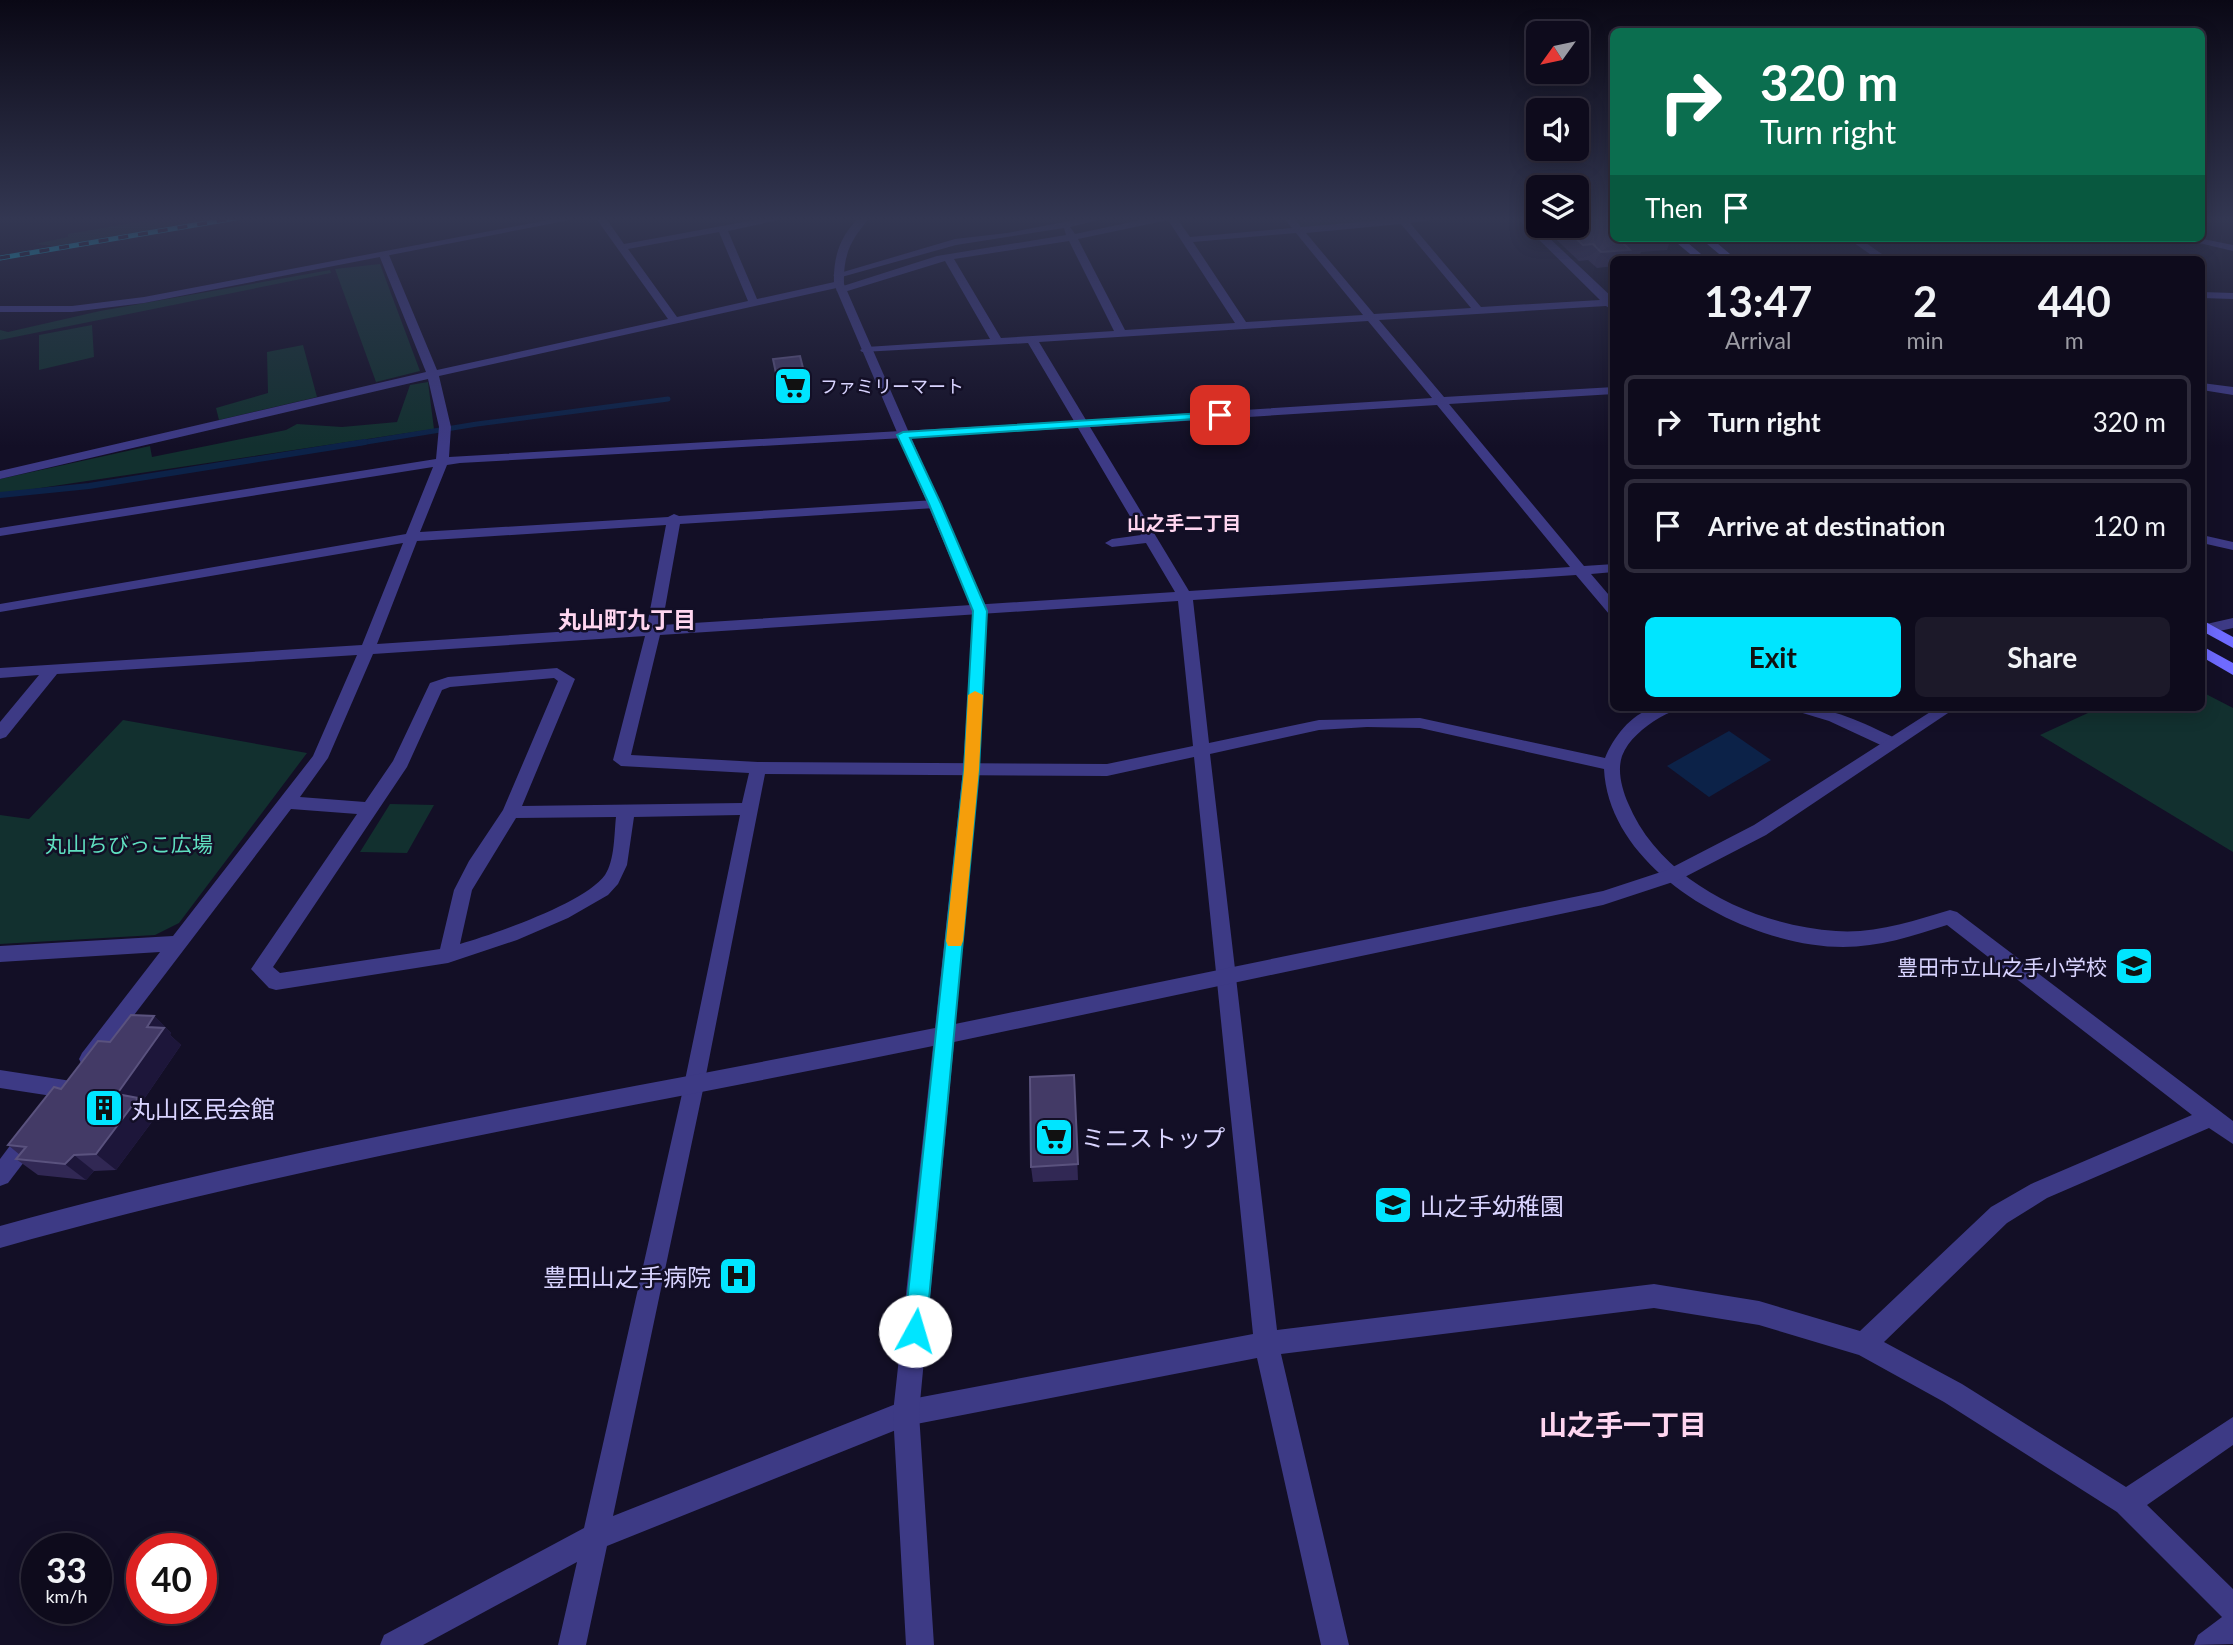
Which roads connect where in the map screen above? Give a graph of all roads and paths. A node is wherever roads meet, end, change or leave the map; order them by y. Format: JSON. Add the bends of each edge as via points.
{"nodes":[{"id":1,"x":177,"y":294,"type":"edge"},
{"id":2,"x":400,"y":294,"type":"edge"},
{"id":3,"x":656,"y":294,"type":"edge"},
{"id":4,"x":750,"y":294,"type":"edge"},
{"id":5,"x":793,"y":294,"type":"edge"},
{"id":6,"x":843,"y":294,"type":"edge"},
{"id":7,"x":969,"y":294,"type":"edge"},
{"id":8,"x":1101,"y":294,"type":"edge"},
{"id":9,"x":1222,"y":294,"type":"edge"},
{"id":10,"x":1350,"y":294,"type":"edge"},
{"id":11,"x":1464,"y":294,"type":"edge"},
{"id":12,"x":2205,"y":295,"type":"edge"},
{"id":13,"x":2233,"y":296,"type":"edge"},
{"id":14,"x":754,"y":303,"type":"junction"},
{"id":15,"x":1610,"y":304,"type":"edge"},
{"id":16,"x":0,"y":309,"type":"edge"},
{"id":17,"x":1478,"y":310,"type":"junction"},
{"id":18,"x":1370,"y":318,"type":"junction"},
{"id":19,"x":674,"y":320,"type":"junction"},
{"id":20,"x":1242,"y":325,"type":"junction"},
{"id":21,"x":1120,"y":332,"type":"junction"},
{"id":22,"x":1031,"y":338,"type":"junction"},
{"id":23,"x":997,"y":341,"type":"junction"},
{"id":24,"x":866,"y":350,"type":"junction"},
{"id":25,"x":433,"y":374,"type":"junction"},
{"id":26,"x":2205,"y":387,"type":"edge"},
{"id":27,"x":1610,"y":390,"type":"edge"},
{"id":28,"x":2233,"y":391,"type":"edge"},
{"id":29,"x":1437,"y":400,"type":"junction"},
{"id":30,"x":1084,"y":424,"type":"junction"},
{"id":31,"x":903,"y":435,"type":"junction"},
{"id":32,"x":442,"y":461,"type":"junction"},
{"id":33,"x":0,"y":475,"type":"edge"},
{"id":34,"x":935,"y":504,"type":"junction"},
{"id":35,"x":674,"y":518,"type":"junction"},
{"id":36,"x":0,"y":532,"type":"edge"},
{"id":37,"x":413,"y":537,"type":"junction"},
{"id":38,"x":1150,"y":538,"type":"junction"},
{"id":39,"x":2206,"y":540,"type":"edge"},
{"id":40,"x":1112,"y":543,"type":"dead end"},
{"id":41,"x":2233,"y":546,"type":"edge"},
{"id":42,"x":1610,"y":568,"type":"edge"},
{"id":43,"x":1580,"y":570,"type":"junction"},
{"id":44,"x":1185,"y":597,"type":"junction"},
{"id":45,"x":1610,"y":606,"type":"edge"},
{"id":46,"x":0,"y":608,"type":"edge"},
{"id":47,"x":980,"y":611,"type":"junction"},
{"id":48,"x":2233,"y":623,"type":"edge"},
{"id":49,"x":2205,"y":628,"type":"edge"},
{"id":50,"x":2205,"y":629,"type":"edge"},
{"id":51,"x":653,"y":632,"type":"junction"},
{"id":52,"x":2233,"y":643,"type":"edge"},
{"id":53,"x":367,"y":650,"type":"junction"},
{"id":54,"x":2205,"y":653,"type":"edge"},
{"id":55,"x":0,"y":660,"type":"edge"},
{"id":56,"x":52,"y":670,"type":"junction"},
{"id":57,"x":2233,"y":670,"type":"edge"},
{"id":58,"x":21,"y":672,"type":"junction"},
{"id":59,"x":0,"y":673,"type":"edge"},
{"id":60,"x":1661,"y":711,"type":"edge"},
{"id":61,"x":1813,"y":711,"type":"edge"},
{"id":62,"x":1943,"y":711,"type":"edge"},
{"id":63,"x":0,"y":733,"type":"edge"},
{"id":64,"x":1891,"y":743,"type":"junction"},
{"id":65,"x":1200,"y":750,"type":"junction"},
{"id":66,"x":1612,"y":765,"type":"junction"},
{"id":67,"x":758,"y":768,"type":"junction"},
{"id":68,"x":971,"y":770,"type":"junction"},
{"id":69,"x":286,"y":802,"type":"junction"},
{"id":70,"x":371,"y":809,"type":"junction"},
{"id":71,"x":749,"y":809,"type":"junction"},
{"id":72,"x":626,"y":811,"type":"junction"},
{"id":73,"x":511,"y":812,"type":"junction"},
{"id":74,"x":1673,"y":875,"type":"junction"},
{"id":75,"x":179,"y":943,"type":"junction"},
{"id":76,"x":0,"y":954,"type":"edge"},
{"id":77,"x":448,"y":955,"type":"junction"},
{"id":78,"x":1225,"y":975,"type":"junction"},
{"id":79,"x":946,"y":1033,"type":"junction"},
{"id":80,"x":0,"y":1079,"type":"edge"},
{"id":81,"x":694,"y":1085,"type":"junction"},
{"id":82,"x":65,"y":1090,"type":"junction"},
{"id":83,"x":2211,"y":1117,"type":"junction"},
{"id":84,"x":2233,"y":1134,"type":"edge"},
{"id":85,"x":0,"y":1176,"type":"edge"},
{"id":86,"x":0,"y":1237,"type":"edge"},
{"id":87,"x":1266,"y":1344,"type":"junction"},
{"id":88,"x":1864,"y":1344,"type":"junction"},
{"id":89,"x":906,"y":1413,"type":"junction"},
{"id":90,"x":2233,"y":1430,"type":"edge"},
{"id":91,"x":2126,"y":1503,"type":"junction"},
{"id":92,"x":593,"y":1538,"type":"junction"},
{"id":93,"x":2233,"y":1608,"type":"edge"},
{"id":94,"x":2233,"y":1626,"type":"edge"},
{"id":95,"x":394,"y":1645,"type":"edge"},
{"id":96,"x":572,"y":1645,"type":"edge"},
{"id":97,"x":920,"y":1645,"type":"edge"},
{"id":98,"x":1335,"y":1645,"type":"edge"},
{"id":99,"x":2208,"y":1645,"type":"edge"}],
"edges":[{"from":1,"to":16,"type":"street","via":[[72,309]]},
{"from":2,"to":25,"type":"street"},
{"from":3,"to":19,"type":"street"},
{"from":4,"to":14,"type":"street"},
{"from":5,"to":14,"type":"street"},
{"from":6,"to":24,"type":"street"},
{"from":7,"to":23,"type":"street"},
{"from":8,"to":21,"type":"street"},
{"from":9,"to":20,"type":"street"},
{"from":10,"to":18,"type":"street"},
{"from":11,"to":17,"type":"street"},
{"from":12,"to":13,"type":"street"},
{"from":14,"to":19,"type":"street"},
{"from":15,"to":17,"type":"street"},
{"from":17,"to":18,"type":"street"},
{"from":18,"to":20,"type":"street"},
{"from":18,"to":29,"type":"street"},
{"from":19,"to":25,"type":"street"},
{"from":20,"to":21,"type":"street"},
{"from":21,"to":22,"type":"street"},
{"from":22,"to":23,"type":"street"},
{"from":22,"to":30,"type":"street"},
{"from":23,"to":24,"type":"street"},
{"from":24,"to":31,"type":"street"},
{"from":25,"to":32,"type":"street","via":[[445,427]]},
{"from":25,"to":33,"type":"street"},
{"from":26,"to":28,"type":"street"},
{"from":27,"to":29,"type":"street"},
{"from":29,"to":30,"type":"street"},
{"from":29,"to":43,"type":"street"},
{"from":30,"to":31,"type":"street"},
{"from":30,"to":38,"type":"street"},
{"from":31,"to":32,"type":"street"},
{"from":31,"to":34,"type":"street"},
{"from":32,"to":36,"type":"street"},
{"from":32,"to":37,"type":"street"},
{"from":34,"to":35,"type":"street"},
{"from":34,"to":47,"type":"street"},
{"from":35,"to":37,"type":"street"},
{"from":35,"to":51,"type":"street"},
{"from":37,"to":46,"type":"street"},
{"from":37,"to":53,"type":"street"},
{"from":38,"to":40,"type":"street"},
{"from":38,"to":44,"type":"street"},
{"from":39,"to":41,"type":"street"},
{"from":42,"to":43,"type":"street"},
{"from":43,"to":44,"type":"street"},
{"from":43,"to":45,"type":"street"},
{"from":44,"to":47,"type":"street"},
{"from":44,"to":65,"type":"street"},
{"from":47,"to":51,"type":"street"},
{"from":47,"to":68,"type":"street"},
{"from":48,"to":49,"type":"street"},
{"from":50,"to":52,"type":"main road"},
{"from":51,"to":53,"type":"street"},
{"from":51,"to":67,"type":"street","via":[[621,760]]},
{"from":53,"to":56,"type":"street"},
{"from":53,"to":69,"type":"street","via":[[320,758]]},
{"from":54,"to":57,"type":"main road"},
{"from":55,"to":58,"type":"street"},
{"from":56,"to":58,"type":"street"},
{"from":56,"to":63,"type":"street"},
{"from":58,"to":59,"type":"street"},
{"from":60,"to":66,"type":"street","via":[[1641,722],[1624,740]]},
{"from":61,"to":64,"type":"street"},
{"from":62,"to":64,"type":"street"},
{"from":64,"to":74,"type":"street","via":[[1760,830]]},
{"from":65,"to":66,"type":"street","via":[[1319,725],[1420,723]]},
{"from":65,"to":68,"type":"street","via":[[1107,770]]},
{"from":65,"to":78,"type":"street"},
{"from":66,"to":74,"type":"street","via":[[1619,802],[1637,837]]},
{"from":67,"to":68,"type":"street"},
{"from":67,"to":71,"type":"street"},
{"from":68,"to":79,"type":"street"},
{"from":69,"to":70,"type":"street"},
{"from":69,"to":75,"type":"street"},
{"from":70,"to":73,"type":"street","via":[[401,762],[436,687],[448,682],[557,673],[567,679]]},
{"from":70,"to":77,"type":"street","via":[[261,969],[276,982]]},
{"from":71,"to":72,"type":"street"},
{"from":71,"to":81,"type":"street"},
{"from":72,"to":73,"type":"street"},
{"from":72,"to":77,"type":"street","via":[[614,877],[602,891],[580,905]]},
{"from":73,"to":77,"type":"street","via":[[463,890]]},
{"from":74,"to":78,"type":"street","via":[[1603,898]]},
{"from":74,"to":83,"type":"street","via":[[1733,911],[1826,939],[1896,932],[1950,917]]},
{"from":75,"to":76,"type":"street"},
{"from":75,"to":82,"type":"street"},
{"from":78,"to":79,"type":"street"},
{"from":78,"to":87,"type":"street"},
{"from":79,"to":81,"type":"street"},
{"from":79,"to":89,"type":"street"},
{"from":80,"to":82,"type":"street"},
{"from":81,"to":86,"type":"street","via":[[462,1127],[209,1181]]},
{"from":81,"to":92,"type":"street"},
{"from":82,"to":85,"type":"street"},
{"from":83,"to":84,"type":"street"},
{"from":83,"to":88,"type":"street","via":[[2039,1191],[1999,1215]]},
{"from":87,"to":88,"type":"street","via":[[1654,1296],[1759,1313]]},
{"from":87,"to":89,"type":"street"},
{"from":87,"to":98,"type":"street"},
{"from":88,"to":91,"type":"street","via":[[2042,1447]]},
{"from":89,"to":92,"type":"street"},
{"from":89,"to":97,"type":"street"},
{"from":90,"to":91,"type":"street"},
{"from":91,"to":93,"type":"street"},
{"from":92,"to":95,"type":"street"},
{"from":92,"to":96,"type":"street"},
{"from":94,"to":99,"type":"street"}]}
